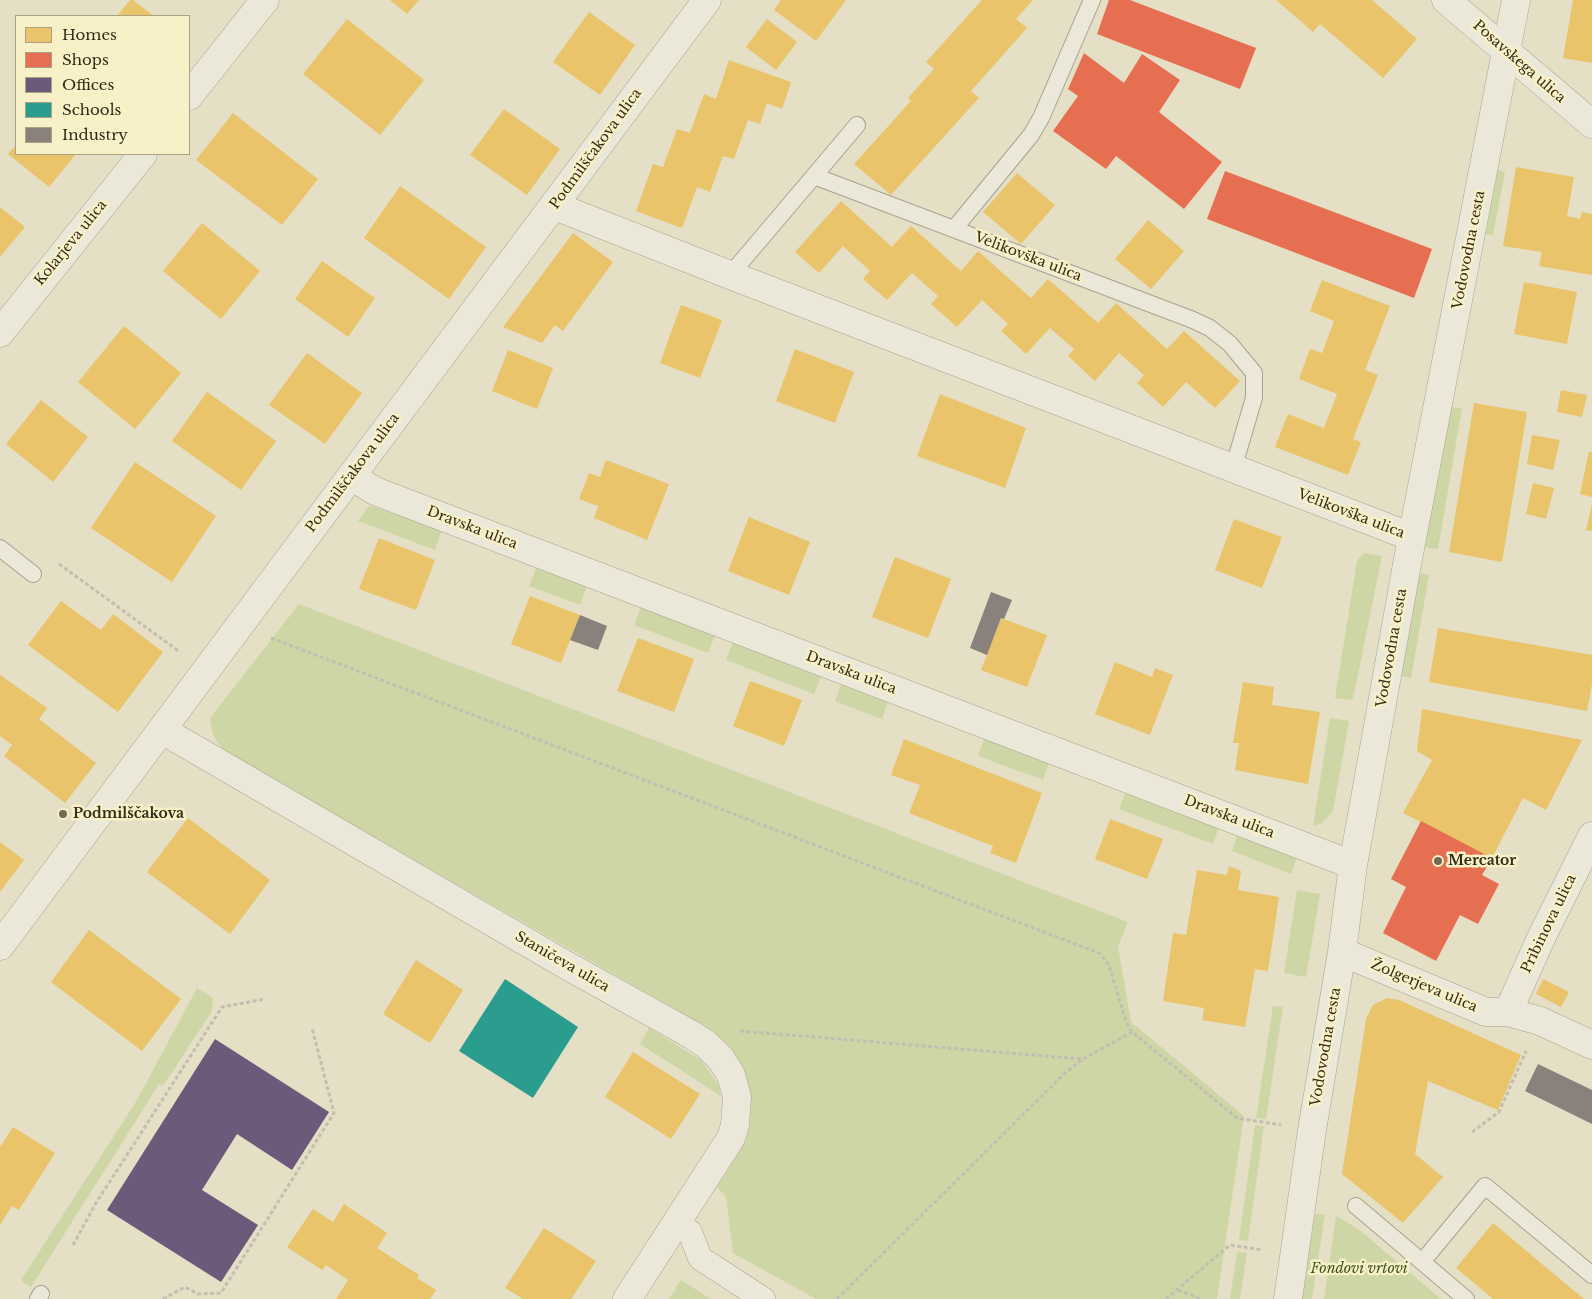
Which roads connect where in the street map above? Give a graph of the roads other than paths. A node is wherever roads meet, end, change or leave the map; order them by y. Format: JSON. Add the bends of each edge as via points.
{"nodes":[{"id":1,"x":265,"y":0,"type":"edge"},
{"id":2,"x":707,"y":0,"type":"edge"},
{"id":3,"x":1092,"y":0,"type":"edge"},
{"id":4,"x":1446,"y":0,"type":"edge"},
{"id":5,"x":1516,"y":0,"type":"edge"},
{"id":6,"x":1507,"y":52,"type":"junction"},
{"id":7,"x":190,"y":95,"type":"edge"},
{"id":8,"x":1592,"y":124,"type":"edge"},
{"id":9,"x":857,"y":125,"type":"dead end"},
{"id":10,"x":142,"y":155,"type":"edge"},
{"id":11,"x":814,"y":176,"type":"junction"},
{"id":12,"x":555,"y":206,"type":"junction"},
{"id":13,"x":954,"y":229,"type":"junction"},
{"id":14,"x":730,"y":275,"type":"junction"},
{"id":15,"x":0,"y":333,"type":"edge"},
{"id":16,"x":1233,"y":469,"type":"junction"},
{"id":17,"x":351,"y":476,"type":"junction"},
{"id":18,"x":1412,"y":537,"type":"junction"},
{"id":19,"x":0,"y":548,"type":"edge"},
{"id":20,"x":33,"y":574,"type":"road end"},
{"id":21,"x":162,"y":730,"type":"junction"},
{"id":22,"x":1592,"y":836,"type":"edge"},
{"id":23,"x":1353,"y":865,"type":"junction"},
{"id":24,"x":0,"y":946,"type":"edge"},
{"id":25,"x":1342,"y":952,"type":"junction"},
{"id":26,"x":1508,"y":1012,"type":"junction"},
{"id":27,"x":1592,"y":1045,"type":"edge"},
{"id":28,"x":1356,"y":1206,"type":"dead end"},
{"id":29,"x":676,"y":1223,"type":"junction"},
{"id":30,"x":1422,"y":1262,"type":"junction"},
{"id":31,"x":1592,"y":1276,"type":"edge"},
{"id":32,"x":627,"y":1299,"type":"edge"},
{"id":33,"x":763,"y":1299,"type":"edge"},
{"id":34,"x":1288,"y":1299,"type":"edge"},
{"id":35,"x":1466,"y":1299,"type":"edge"}],
"edges":[{"from":1,"to":7,"type":"street"},
{"from":2,"to":12,"type":"street","name":"Podmilščakova ulica"},
{"from":3,"to":13,"type":"lane","via":[[1042,118]]},
{"from":4,"to":6,"type":"street","name":"Posavskega ulica"},
{"from":5,"to":6,"type":"street","name":"Vodovodna cesta"},
{"from":6,"to":8,"type":"street","name":"Posavskega ulica"},
{"from":6,"to":18,"type":"street","name":"Vodovodna cesta"},
{"from":9,"to":11,"type":"lane"},
{"from":10,"to":15,"type":"street","name":"Kolarjeva ulica"},
{"from":11,"to":13,"type":"lane","name":"Velikovška ulica"},
{"from":11,"to":14,"type":"lane"},
{"from":12,"to":14,"type":"street","name":"Velikovška ulica"},
{"from":12,"to":17,"type":"street","name":"Podmilščakova ulica"},
{"from":13,"to":16,"type":"lane","name":"Velikovška ulica","via":[[1193,320],[1225,339],[1248,363],[1256,386]]},
{"from":14,"to":16,"type":"street","name":"Velikovška ulica"},
{"from":16,"to":18,"type":"street","name":"Velikovška ulica"},
{"from":17,"to":21,"type":"street","name":"Podmilščakova ulica"},
{"from":17,"to":23,"type":"street","name":"Dravska ulica","via":[[384,494]]},
{"from":18,"to":23,"type":"street","name":"Vodovodna cesta"},
{"from":19,"to":20,"type":"lane"},
{"from":21,"to":24,"type":"street","name":"Podmilščakova ulica"},
{"from":21,"to":29,"type":"street","name":"Staničeva ulica","via":[[707,1045],[731,1076],[737,1097],[736,1110],[731,1138]]},
{"from":22,"to":26,"type":"street","name":"Pribinova ulica"},
{"from":23,"to":25,"type":"street","name":"Vodovodna cesta"},
{"from":25,"to":26,"type":"street","name":"Žolgerjeva ulica","via":[[1486,1012]]},
{"from":25,"to":34,"type":"street","name":"Vodovodna cesta"},
{"from":26,"to":27,"type":"street","name":"Žolgerjeva ulica","via":[[1540,1021]]},
{"from":28,"to":30,"type":"lane"},
{"from":29,"to":32,"type":"street","name":"Staničeva ulica"},
{"from":29,"to":33,"type":"street","via":[[690,1232],[700,1258]]},
{"from":30,"to":31,"type":"lane","via":[[1485,1186]]},
{"from":30,"to":35,"type":"lane"}]}
